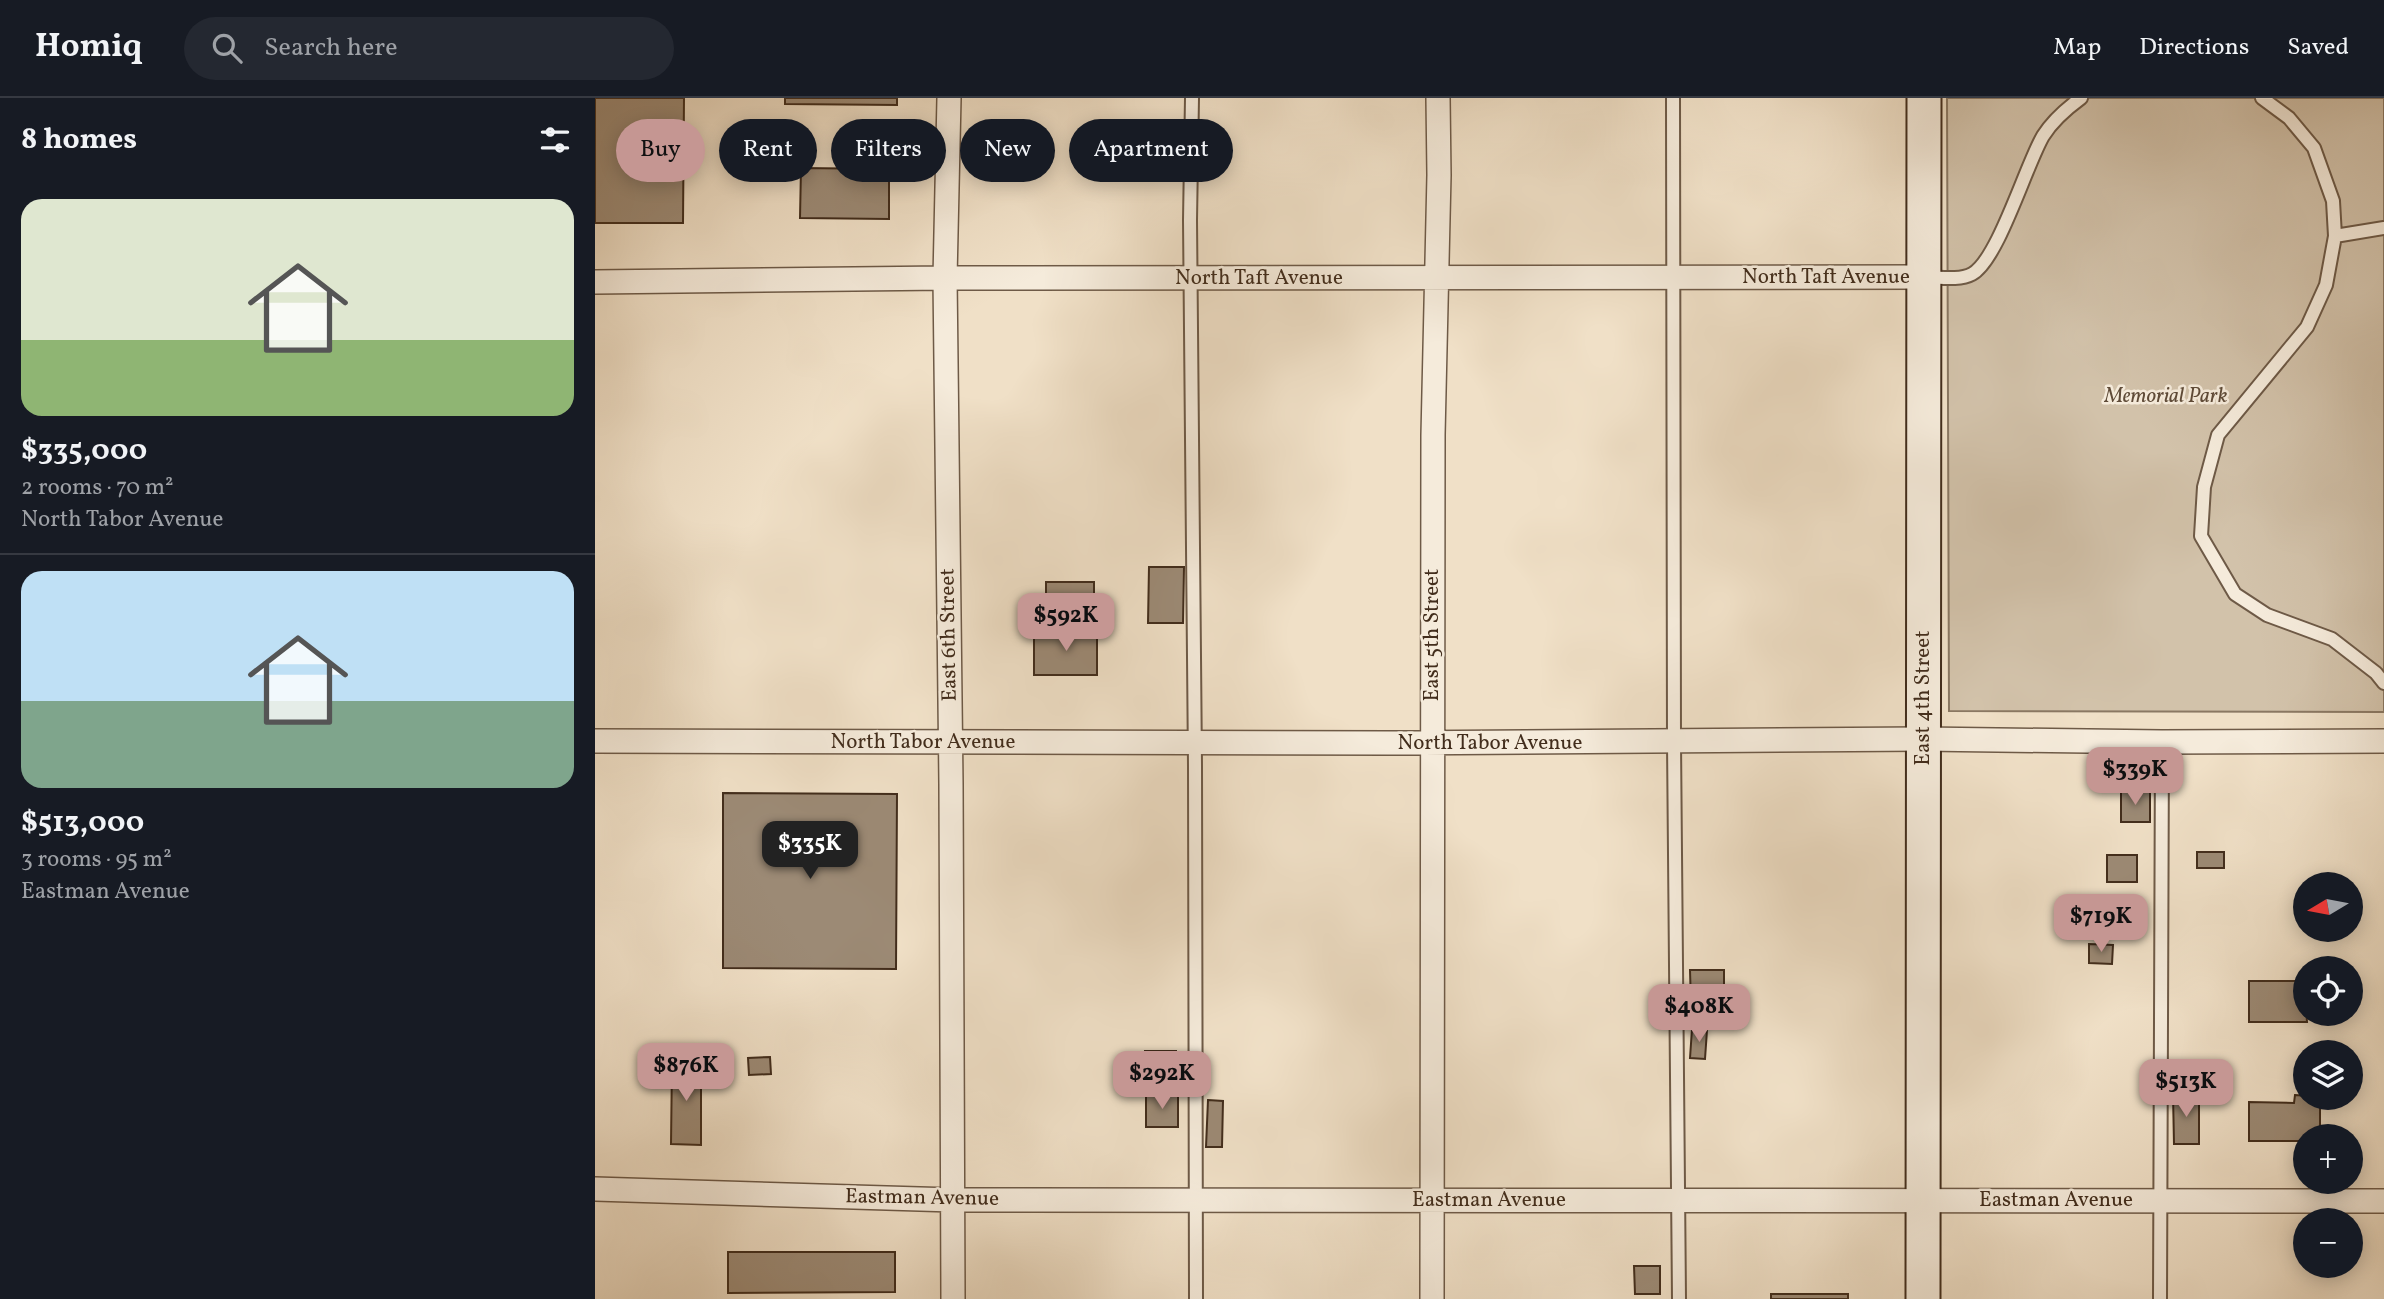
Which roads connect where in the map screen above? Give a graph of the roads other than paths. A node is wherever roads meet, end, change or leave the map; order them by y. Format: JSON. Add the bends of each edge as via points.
{"nodes":[{"id":1,"x":949,"y":98,"type":"edge"},
{"id":2,"x":1192,"y":98,"type":"edge"},
{"id":3,"x":1438,"y":98,"type":"edge"},
{"id":4,"x":1674,"y":98,"type":"edge"},
{"id":5,"x":1924,"y":98,"type":"edge"},
{"id":6,"x":2081,"y":98,"type":"edge"},
{"id":7,"x":2262,"y":98,"type":"edge"},
{"id":8,"x":2384,"y":228,"type":"edge"},
{"id":9,"x":2335,"y":236,"type":"junction"},
{"id":10,"x":1924,"y":277,"type":"junction"},
{"id":11,"x":945,"y":278,"type":"junction"},
{"id":12,"x":1191,"y":278,"type":"junction"},
{"id":13,"x":1673,"y":278,"type":"junction"},
{"id":14,"x":1437,"y":279,"type":"junction"},
{"id":15,"x":595,"y":282,"type":"edge"},
{"id":16,"x":2384,"y":683,"type":"edge"},
{"id":17,"x":1923,"y":739,"type":"junction"},
{"id":18,"x":595,"y":741,"type":"edge"},
{"id":19,"x":2384,"y":741,"type":"edge"},
{"id":20,"x":950,"y":742,"type":"junction"},
{"id":21,"x":1674,"y":742,"type":"junction"},
{"id":22,"x":2162,"y":742,"type":"junction"},
{"id":23,"x":1195,"y":743,"type":"junction"},
{"id":24,"x":1432,"y":743,"type":"junction"},
{"id":25,"x":595,"y":1189,"type":"edge"},
{"id":26,"x":1196,"y":1199,"type":"junction"},
{"id":27,"x":953,"y":1200,"type":"junction"},
{"id":28,"x":1431,"y":1200,"type":"junction"},
{"id":29,"x":1678,"y":1200,"type":"junction"},
{"id":30,"x":1923,"y":1200,"type":"junction"},
{"id":31,"x":2160,"y":1201,"type":"junction"},
{"id":32,"x":2384,"y":1201,"type":"edge"},
{"id":33,"x":953,"y":1299,"type":"edge"},
{"id":34,"x":1196,"y":1299,"type":"edge"},
{"id":35,"x":1432,"y":1299,"type":"edge"},
{"id":36,"x":1679,"y":1299,"type":"edge"},
{"id":37,"x":1923,"y":1299,"type":"edge"},
{"id":38,"x":2160,"y":1299,"type":"edge"}],
"edges":[{"from":1,"to":11,"type":"street","name":"East 6th Street"},
{"from":2,"to":12,"type":"lane"},
{"from":3,"to":14,"type":"street","name":"East 5th Street"},
{"from":4,"to":13,"type":"lane"},
{"from":5,"to":10,"type":"main road","name":"East 4th Street"},
{"from":6,"to":10,"type":"lane","via":[[2060,114],[2032,156],[1988,257],[1972,274]]},
{"from":7,"to":9,"type":"lane","via":[[2289,118],[2313,148],[2333,201]]},
{"from":8,"to":9,"type":"lane"},
{"from":9,"to":16,"type":"lane","via":[[2326,285],[2307,327],[2218,435],[2204,487],[2201,536],[2235,594],[2267,614],[2332,639]]},
{"from":10,"to":13,"type":"street","name":"North Taft Avenue"},
{"from":10,"to":17,"type":"main road","name":"East 4th Street"},
{"from":11,"to":12,"type":"street","name":"North Taft Avenue"},
{"from":11,"to":15,"type":"street","name":"North Taft Avenue"},
{"from":11,"to":20,"type":"street","name":"East 6th Street"},
{"from":12,"to":14,"type":"street","name":"North Taft Avenue"},
{"from":12,"to":23,"type":"lane"},
{"from":13,"to":14,"type":"street","name":"North Taft Avenue"},
{"from":13,"to":21,"type":"lane"},
{"from":14,"to":24,"type":"street","name":"East 5th Street"},
{"from":17,"to":21,"type":"street","name":"North Tabor Avenue"},
{"from":17,"to":22,"type":"street","name":"North Tabor Avenue"},
{"from":17,"to":30,"type":"main road","name":"East 4th Street"},
{"from":18,"to":20,"type":"street","name":"North Tabor Avenue"},
{"from":19,"to":22,"type":"street","name":"North Tabor Avenue"},
{"from":20,"to":23,"type":"street","name":"North Tabor Avenue"},
{"from":20,"to":27,"type":"street","name":"East 6th Street"},
{"from":21,"to":24,"type":"street","name":"North Tabor Avenue"},
{"from":21,"to":29,"type":"lane"},
{"from":22,"to":31,"type":"lane"},
{"from":23,"to":24,"type":"street","name":"North Tabor Avenue"},
{"from":23,"to":26,"type":"lane"},
{"from":24,"to":28,"type":"street","name":"East 5th Street"},
{"from":25,"to":27,"type":"street","name":"Eastman Avenue"},
{"from":26,"to":27,"type":"street","name":"Eastman Avenue"},
{"from":26,"to":28,"type":"street","name":"Eastman Avenue"},
{"from":26,"to":34,"type":"lane"},
{"from":27,"to":33,"type":"street","name":"East 6th Street"},
{"from":28,"to":29,"type":"street","name":"Eastman Avenue"},
{"from":28,"to":35,"type":"street","name":"East 5th Street"},
{"from":29,"to":30,"type":"street","name":"Eastman Avenue"},
{"from":29,"to":36,"type":"lane"},
{"from":30,"to":31,"type":"street","name":"Eastman Avenue"},
{"from":30,"to":37,"type":"main road","name":"East 4th Street"},
{"from":31,"to":32,"type":"street","name":"Eastman Avenue"},
{"from":31,"to":38,"type":"lane"}]}
